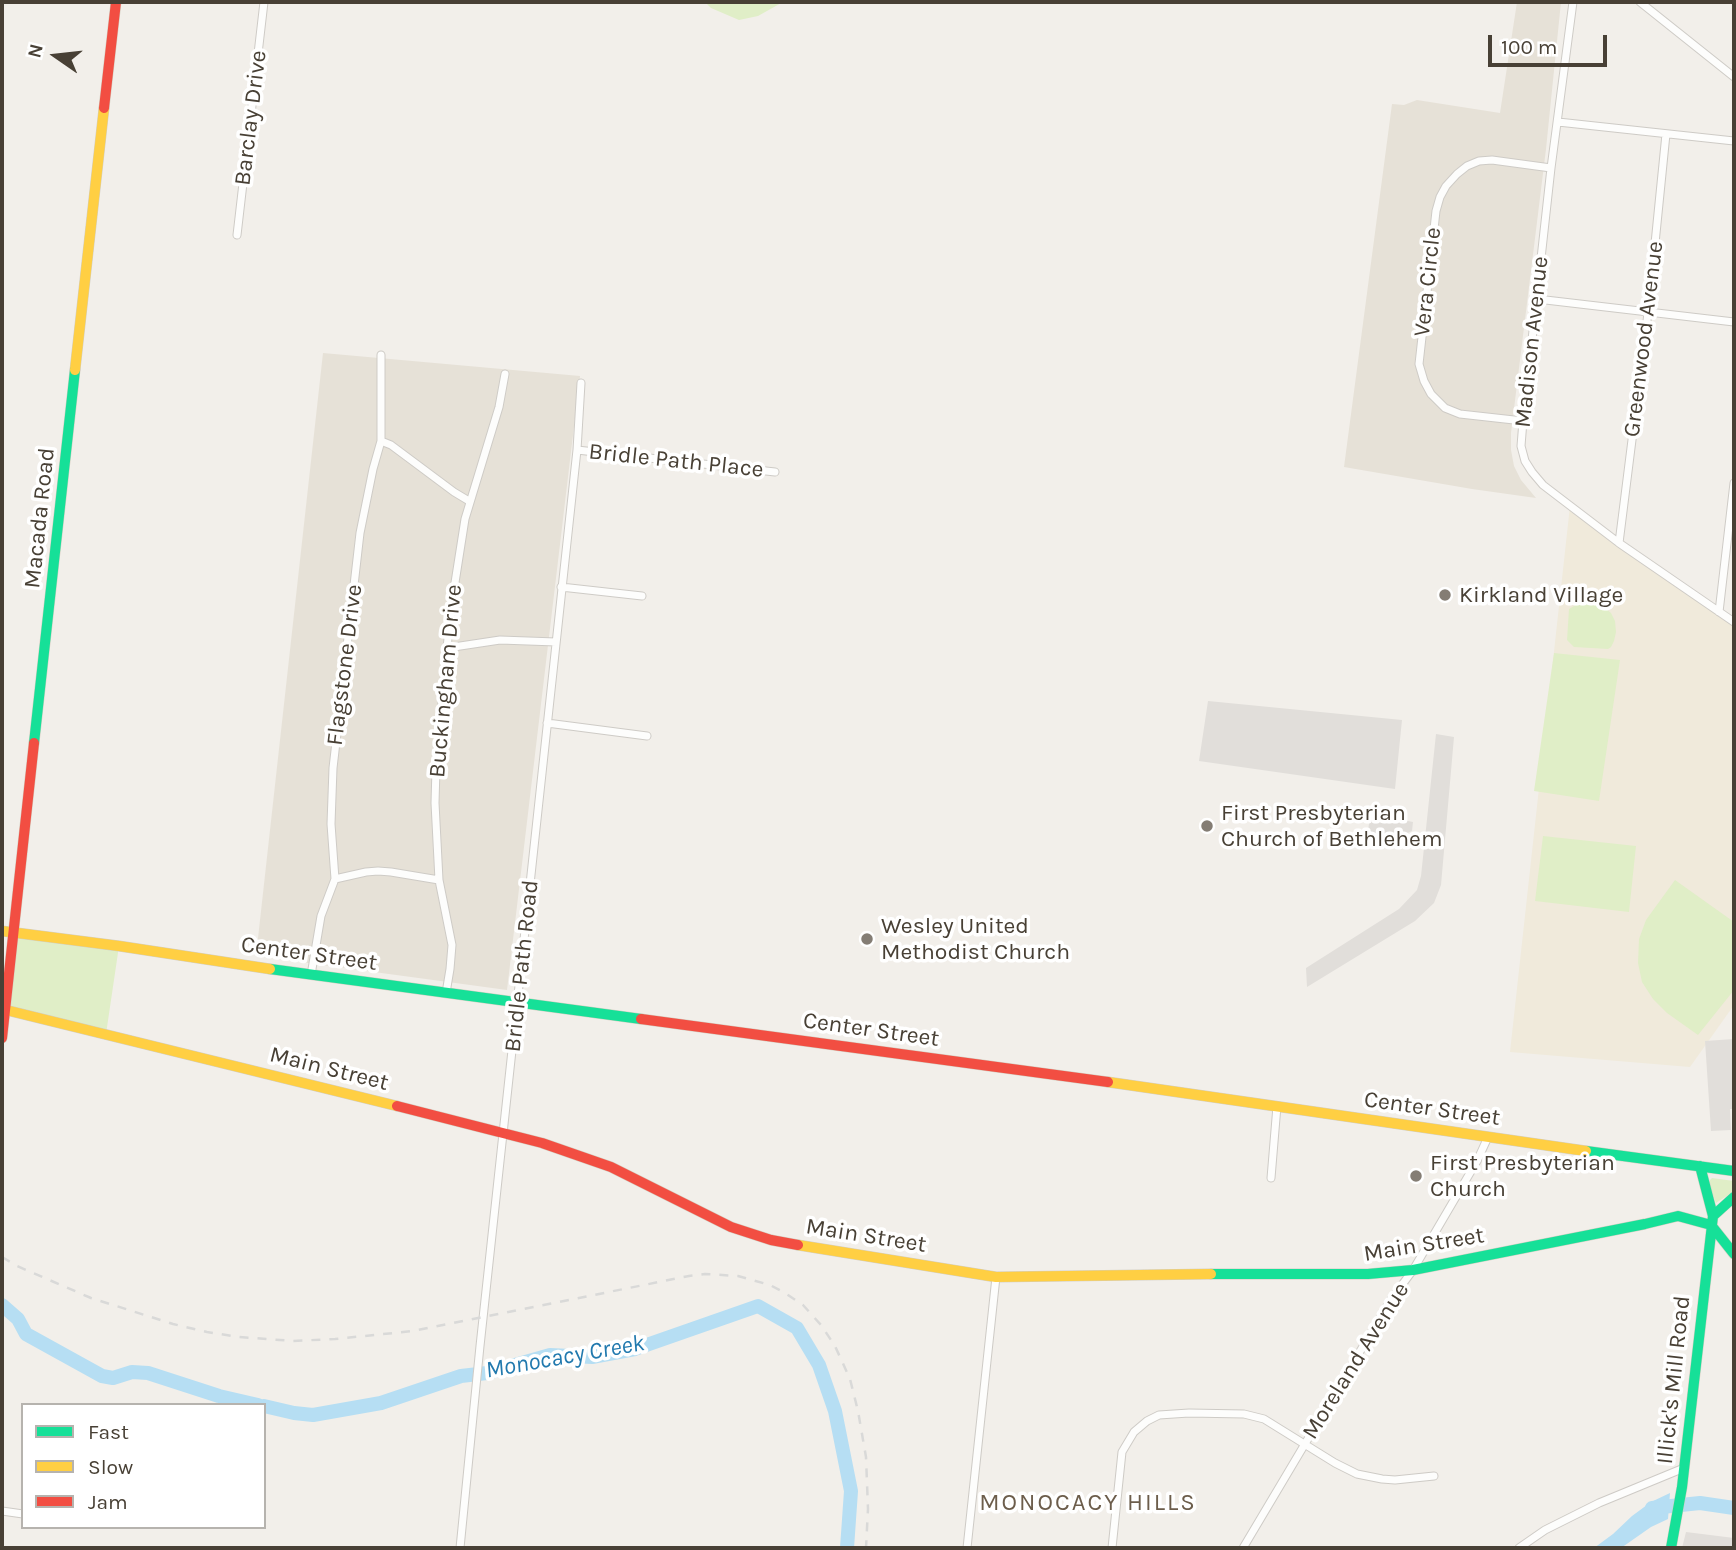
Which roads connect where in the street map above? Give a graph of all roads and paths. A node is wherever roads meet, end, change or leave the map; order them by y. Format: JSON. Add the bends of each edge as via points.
{"nodes":[{"id":1,"x":116,"y":2,"type":"edge"},
{"id":2,"x":264,"y":2,"type":"edge"},
{"id":3,"x":1573,"y":2,"type":"edge"},
{"id":4,"x":1640,"y":2,"type":"edge"},
{"id":5,"x":1734,"y":78,"type":"edge"},
{"id":6,"x":1558,"y":122,"type":"junction"},
{"id":7,"x":1666,"y":134,"type":"junction"},
{"id":8,"x":1734,"y":141,"type":"edge"},
{"id":9,"x":1551,"y":168,"type":"junction"},
{"id":10,"x":237,"y":235,"type":"dead end"},
{"id":11,"x":1537,"y":299,"type":"junction"},
{"id":12,"x":1648,"y":313,"type":"junction"},
{"id":13,"x":1734,"y":322,"type":"edge"},
{"id":14,"x":381,"y":355,"type":"dead end"},
{"id":15,"x":505,"y":374,"type":"dead end"},
{"id":16,"x":581,"y":383,"type":"dead end"},
{"id":17,"x":1523,"y":421,"type":"junction"},
{"id":18,"x":381,"y":441,"type":"junction"},
{"id":19,"x":577,"y":450,"type":"junction"},
{"id":20,"x":775,"y":472,"type":"dead end"},
{"id":21,"x":1734,"y":483,"type":"edge"},
{"id":22,"x":469,"y":501,"type":"junction"},
{"id":23,"x":1619,"y":543,"type":"junction"},
{"id":24,"x":561,"y":587,"type":"junction"},
{"id":25,"x":642,"y":596,"type":"dead end"},
{"id":26,"x":1719,"y":612,"type":"junction"},
{"id":27,"x":1734,"y":622,"type":"edge"},
{"id":28,"x":556,"y":642,"type":"junction"},
{"id":29,"x":447,"y":648,"type":"junction"},
{"id":30,"x":547,"y":723,"type":"junction"},
{"id":31,"x":648,"y":736,"type":"dead end"},
{"id":32,"x":335,"y":879,"type":"junction"},
{"id":33,"x":439,"y":880,"type":"junction"},
{"id":34,"x":2,"y":931,"type":"edge"},
{"id":35,"x":13,"y":933,"type":"junction"},
{"id":36,"x":311,"y":975,"type":"junction"},
{"id":37,"x":446,"y":993,"type":"junction"},
{"id":38,"x":518,"y":1003,"type":"junction"},
{"id":39,"x":6,"y":1010,"type":"junction"},
{"id":40,"x":2,"y":1038,"type":"edge"},
{"id":41,"x":1277,"y":1106,"type":"junction"},
{"id":42,"x":503,"y":1132,"type":"junction"},
{"id":43,"x":1488,"y":1137,"type":"junction"},
{"id":44,"x":1700,"y":1167,"type":"junction"},
{"id":45,"x":1734,"y":1171,"type":"edge"},
{"id":46,"x":1271,"y":1178,"type":"dead end"},
{"id":47,"x":1734,"y":1197,"type":"edge"},
{"id":48,"x":1712,"y":1221,"type":"junction"},
{"id":49,"x":1734,"y":1254,"type":"edge"},
{"id":50,"x":1413,"y":1270,"type":"junction"},
{"id":51,"x":996,"y":1277,"type":"junction"},
{"id":52,"x":1304,"y":1445,"type":"junction"},
{"id":53,"x":1684,"y":1468,"type":"junction"},
{"id":54,"x":1434,"y":1476,"type":"dead end"},
{"id":55,"x":2,"y":1511,"type":"edge"},
{"id":56,"x":21,"y":1514,"type":"edge"},
{"id":57,"x":460,"y":1548,"type":"edge"},
{"id":58,"x":967,"y":1548,"type":"edge"},
{"id":59,"x":1112,"y":1548,"type":"edge"},
{"id":60,"x":1243,"y":1548,"type":"edge"},
{"id":61,"x":1518,"y":1548,"type":"edge"},
{"id":62,"x":1671,"y":1548,"type":"edge"}],
"edges":[{"from":1,"to":35,"type":"street","name":"Macada Road"},
{"from":2,"to":10,"type":"street","name":"Barclay Drive"},
{"from":3,"to":6,"type":"street","name":"Madison Avenue"},
{"from":4,"to":5,"type":"street"},
{"from":6,"to":7,"type":"street"},
{"from":6,"to":9,"type":"street","name":"Madison Avenue"},
{"from":7,"to":8,"type":"street"},
{"from":7,"to":12,"type":"street","name":"Greenwood Avenue"},
{"from":9,"to":11,"type":"street","name":"Madison Avenue"},
{"from":9,"to":17,"type":"street","name":"Vera Circle","via":[[1479,161],[1446,186],[1436,211],[1419,364],[1431,394],[1445,408]]},
{"from":11,"to":12,"type":"street"},
{"from":11,"to":17,"type":"street","name":"Madison Avenue"},
{"from":12,"to":13,"type":"street"},
{"from":12,"to":23,"type":"street","name":"Greenwood Avenue"},
{"from":14,"to":18,"type":"street","name":"Flagstone Drive"},
{"from":15,"to":22,"type":"street","name":"Buckingham Drive"},
{"from":16,"to":19,"type":"street","name":"Bridle Path Road"},
{"from":17,"to":23,"type":"street","name":"Madison Avenue","via":[[1521,446],[1532,472]]},
{"from":18,"to":22,"type":"street"},
{"from":18,"to":32,"type":"street","name":"Flagstone Drive","via":[[360,533],[332,768]]},
{"from":19,"to":20,"type":"street","name":"Bridle Path Place"},
{"from":19,"to":24,"type":"street","name":"Bridle Path Road"},
{"from":21,"to":26,"type":"street"},
{"from":22,"to":29,"type":"street","name":"Buckingham Drive"},
{"from":23,"to":26,"type":"street","name":"Madison Avenue"},
{"from":24,"to":25,"type":"street"},
{"from":24,"to":28,"type":"street","name":"Bridle Path Road"},
{"from":26,"to":27,"type":"street","name":"Madison Avenue"},
{"from":28,"to":29,"type":"street","via":[[490,641]]},
{"from":28,"to":30,"type":"street","name":"Bridle Path Road"},
{"from":29,"to":33,"type":"street","name":"Buckingham Drive","via":[[436,768]]},
{"from":30,"to":31,"type":"street"},
{"from":30,"to":38,"type":"street","name":"Bridle Path Road"},
{"from":32,"to":33,"type":"street","via":[[379,871]]},
{"from":32,"to":36,"type":"street","name":"Flagstone Drive","via":[[321,916]]},
{"from":33,"to":37,"type":"street","name":"Buckingham Drive","via":[[452,945]]},
{"from":34,"to":35,"type":"street","name":"Center Street"},
{"from":35,"to":36,"type":"street","name":"Center Street"},
{"from":35,"to":39,"type":"street","name":"Macada Road"},
{"from":36,"to":37,"type":"street","name":"Center Street"},
{"from":37,"to":38,"type":"street","name":"Center Street"},
{"from":38,"to":41,"type":"street","name":"Center Street"},
{"from":38,"to":42,"type":"street","name":"Bridle Path Road"},
{"from":39,"to":40,"type":"street","name":"Macada Road"},
{"from":39,"to":42,"type":"street","name":"Main Street"},
{"from":41,"to":43,"type":"street","name":"Center Street"},
{"from":41,"to":46,"type":"street"},
{"from":42,"to":51,"type":"street","name":"Main Street","via":[[611,1167],[731,1227],[759,1236]]},
{"from":42,"to":57,"type":"street","name":"Bridle Path Road"},
{"from":43,"to":44,"type":"street","name":"Center Street"},
{"from":43,"to":50,"type":"street","name":"Moreland Avenue"},
{"from":44,"to":45,"type":"street","name":"Center Street"},
{"from":44,"to":48,"type":"street","name":"Illick's Mill Road"},
{"from":47,"to":48,"type":"street"},
{"from":48,"to":49,"type":"street"},
{"from":48,"to":50,"type":"street","name":"Main Street","via":[[1678,1216]]},
{"from":48,"to":53,"type":"street","name":"Illick's Mill Road"},
{"from":50,"to":51,"type":"street","name":"Main Street"},
{"from":50,"to":52,"type":"street","name":"Moreland Avenue"},
{"from":51,"to":58,"type":"street"},
{"from":52,"to":54,"type":"street","via":[[1369,1477]]},
{"from":52,"to":59,"type":"street","via":[[1264,1419],[1244,1414],[1154,1417],[1134,1432],[1122,1452]]},
{"from":52,"to":60,"type":"street","name":"Moreland Avenue"},
{"from":53,"to":61,"type":"street","via":[[1599,1503]]},
{"from":53,"to":62,"type":"street","name":"Illick's Mill Road"},
{"from":55,"to":56,"type":"street"}]}
